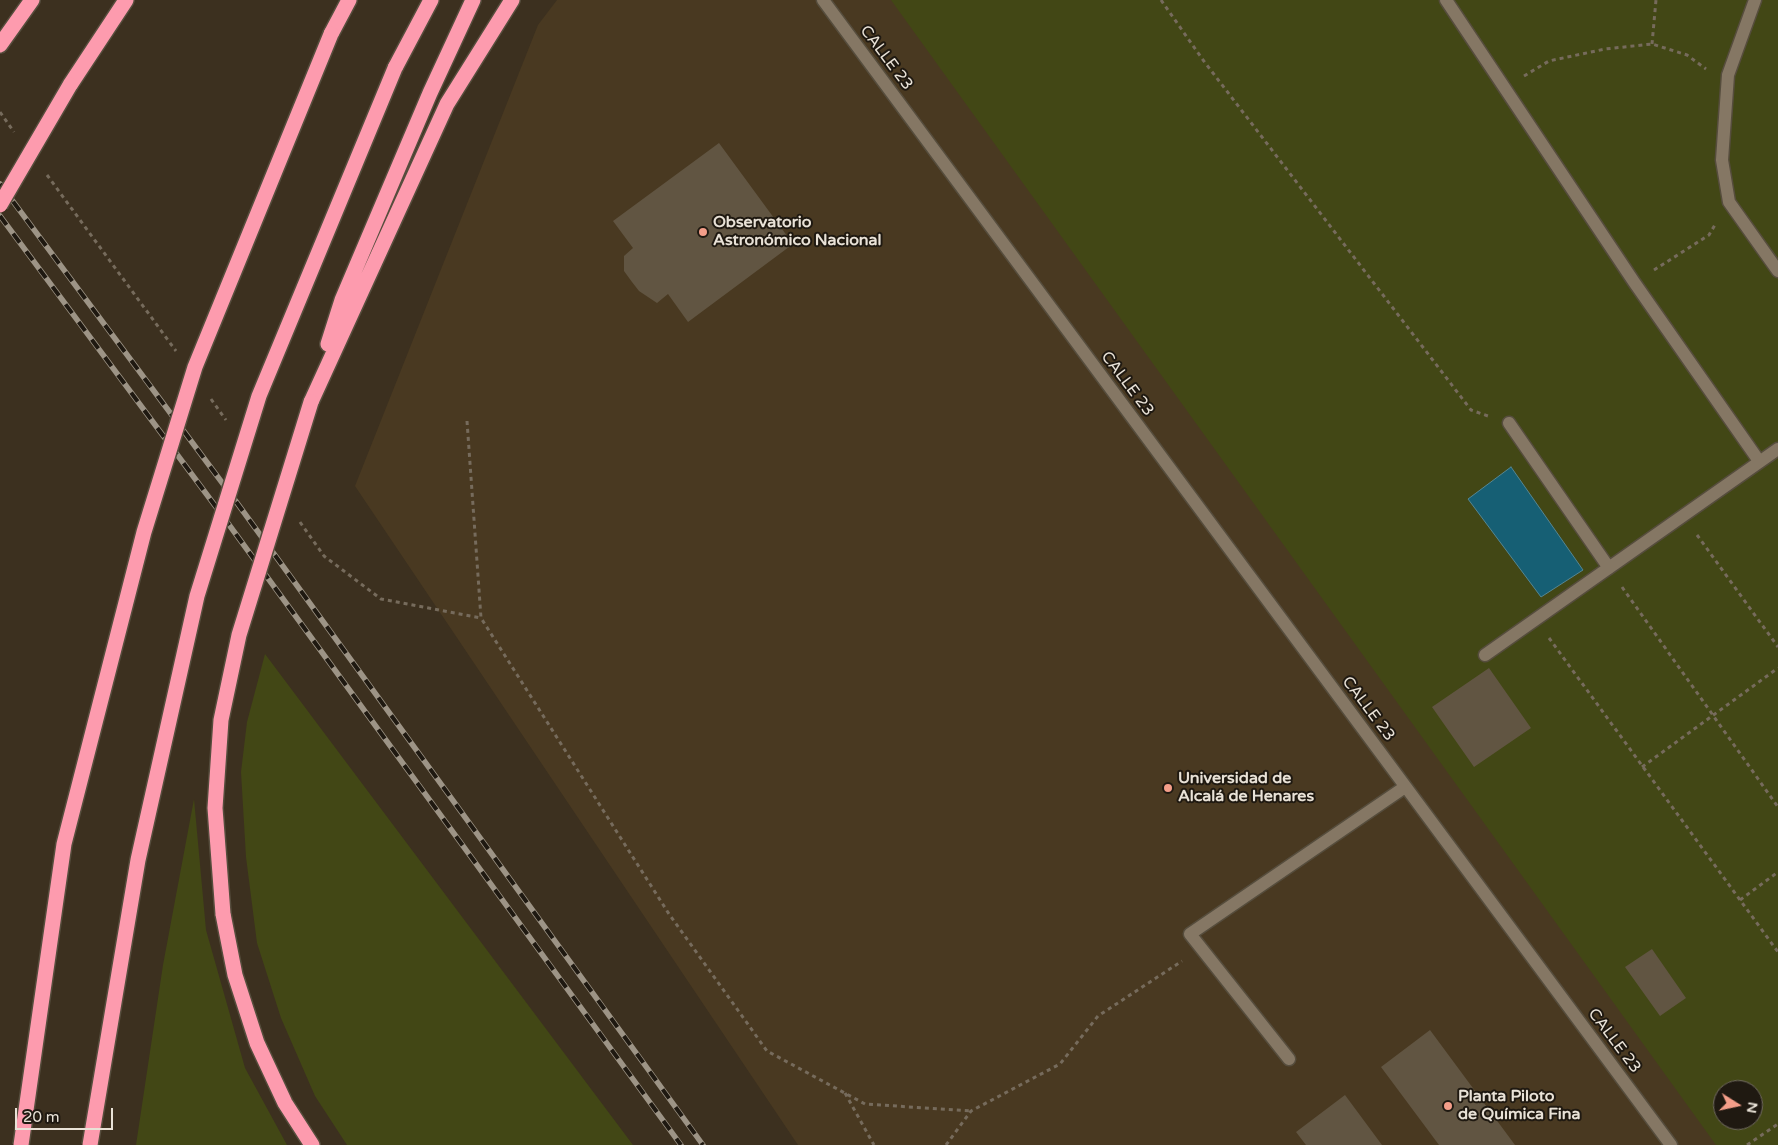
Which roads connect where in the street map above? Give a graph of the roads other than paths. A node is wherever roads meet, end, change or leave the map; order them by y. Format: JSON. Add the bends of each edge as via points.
{"nodes":[{"id":1,"x":32,"y":0,"type":"edge"},
{"id":2,"x":126,"y":0,"type":"edge"},
{"id":3,"x":349,"y":0,"type":"edge"},
{"id":4,"x":431,"y":0,"type":"edge"},
{"id":5,"x":474,"y":0,"type":"edge"},
{"id":6,"x":512,"y":0,"type":"edge"},
{"id":7,"x":823,"y":0,"type":"edge"},
{"id":8,"x":1446,"y":0,"type":"edge"},
{"id":9,"x":1755,"y":0,"type":"edge"},
{"id":10,"x":0,"y":45,"type":"edge"},
{"id":11,"x":0,"y":205,"type":"edge"},
{"id":12,"x":1778,"y":271,"type":"edge"},
{"id":13,"x":311,"y":402,"type":"junction"},
{"id":14,"x":1509,"y":423,"type":"road end"},
{"id":15,"x":1778,"y":449,"type":"edge"},
{"id":16,"x":1759,"y":461,"type":"junction"},
{"id":17,"x":1609,"y":568,"type":"junction"},
{"id":18,"x":1485,"y":655,"type":"dead end"},
{"id":19,"x":1405,"y":787,"type":"junction"},
{"id":20,"x":1290,"y":1059,"type":"dead end"},
{"id":21,"x":21,"y":1145,"type":"edge"},
{"id":22,"x":90,"y":1145,"type":"edge"},
{"id":23,"x":312,"y":1145,"type":"edge"},
{"id":24,"x":1671,"y":1145,"type":"edge"}],
"edges":[{"from":1,"to":10,"type":"highway"},
{"from":2,"to":11,"type":"highway","bridge":true,"via":[[70,85]]},
{"from":3,"to":21,"type":"highway","bridge":true,"via":[[332,34],[195,367],[144,532],[64,844]]},
{"from":4,"to":22,"type":"highway","bridge":true,"via":[[395,68],[259,396],[197,596],[138,860]]},
{"from":5,"to":13,"type":"highway","via":[[430,93],[342,300]]},
{"from":6,"to":13,"type":"highway","via":[[447,104]]},
{"from":7,"to":19,"type":"street","name":"CALLE 23"},
{"from":8,"to":16,"type":"street","via":[[1634,282]]},
{"from":9,"to":12,"type":"street","via":[[1728,75],[1722,160],[1729,202]]},
{"from":13,"to":23,"type":"highway","bridge":true,"via":[[239,635],[221,720],[215,808],[223,914],[235,975],[257,1043],[285,1103]]},
{"from":14,"to":17,"type":"street"},
{"from":15,"to":16,"type":"street"},
{"from":16,"to":17,"type":"street"},
{"from":17,"to":18,"type":"street"},
{"from":19,"to":20,"type":"street","via":[[1190,934]]},
{"from":19,"to":24,"type":"street","name":"CALLE 23"}]}
